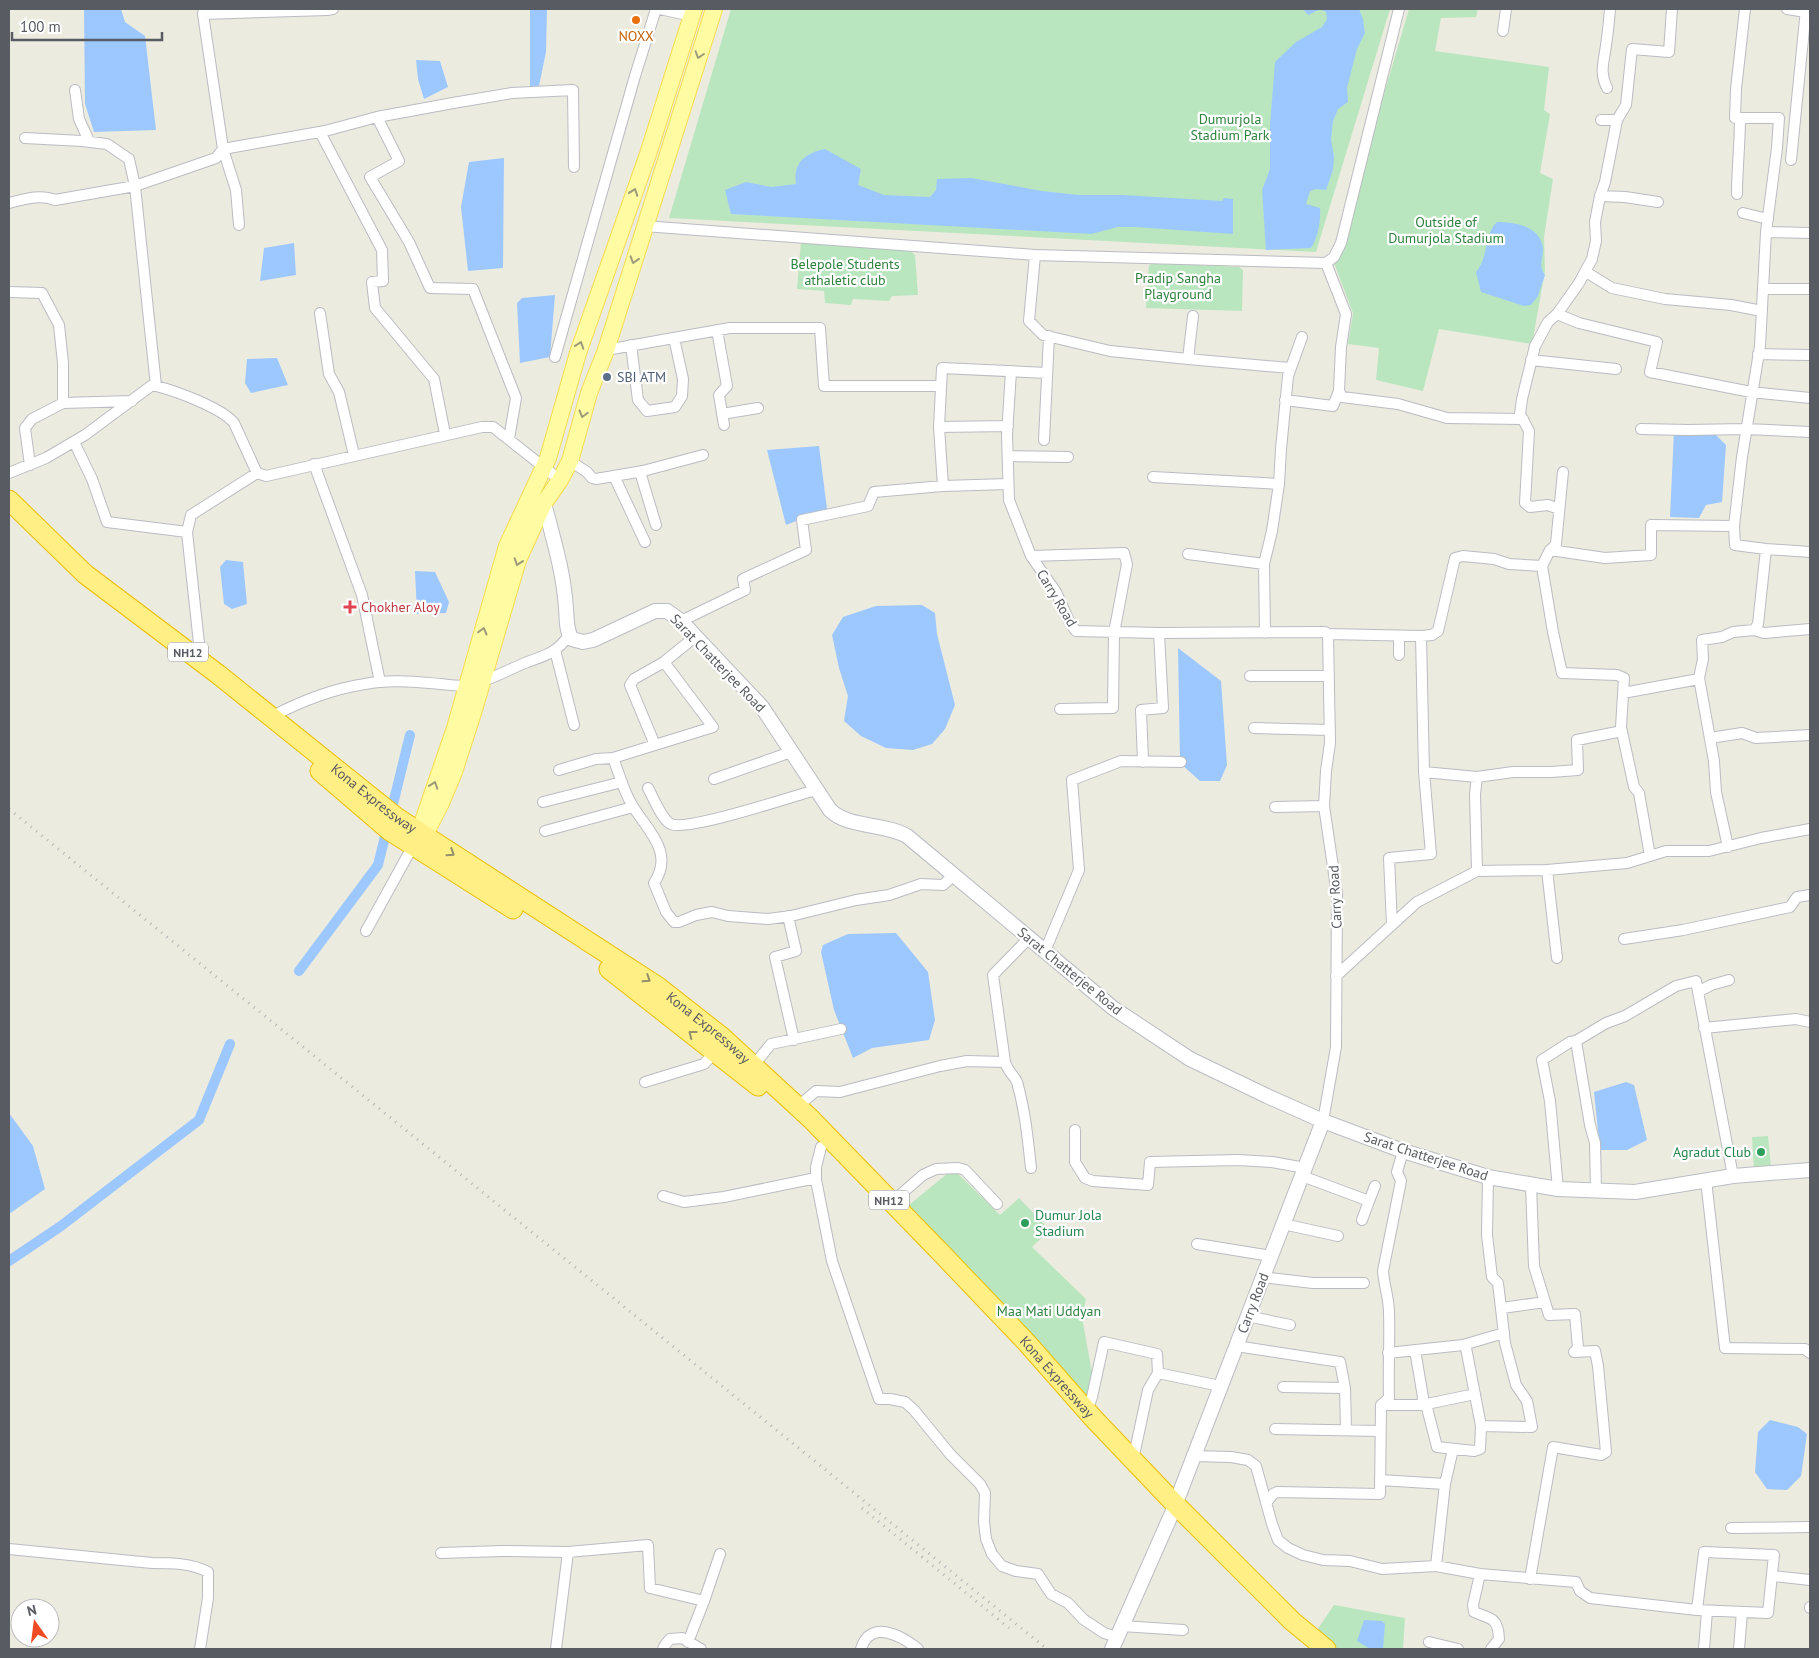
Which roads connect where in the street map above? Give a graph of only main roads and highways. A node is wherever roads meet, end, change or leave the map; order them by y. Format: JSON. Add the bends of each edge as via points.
{"nodes":[{"id":1,"x":714,"y":9,"type":"edge"},
{"id":2,"x":693,"y":13,"type":"edge"},
{"id":3,"x":9,"y":500,"type":"edge"},
{"id":4,"x":544,"y":503,"type":"junction"},
{"id":5,"x":9,"y":515,"type":"edge"},
{"id":6,"x":475,"y":684,"type":"junction"},
{"id":7,"x":371,"y":805,"type":"junction"},
{"id":8,"x":416,"y":843,"type":"junction"},
{"id":9,"x":1323,"y":1121,"type":"junction"},
{"id":10,"x":1810,"y":1170,"type":"edge"},
{"id":11,"x":1174,"y":1508,"type":"junction"},
{"id":12,"x":1117,"y":1637,"type":"edge"},
{"id":13,"x":1308,"y":1649,"type":"edge"},
{"id":14,"x":1326,"y":1649,"type":"edge"}],
"edges":[{"from":1,"to":4,"type":"main road","one_way":true,"via":[[606,350],[589,393],[570,461]]},
{"from":6,"to":2,"type":"main road","one_way":true,"via":[[507,546],[548,458],[578,353],[648,154]]},
{"from":3,"to":7,"type":"highway","name":"Kona Expressway","number":"NH12","via":[[85,574],[271,717]]},
{"from":4,"to":6,"type":"main road","one_way":true,"via":[[518,560]]},
{"from":4,"to":9,"type":"main road","name":"Sarat Chatterjee Road","via":[[561,568],[572,639],[593,640],[655,611],[667,611],[696,636],[762,707],[836,816],[897,830],[907,836],[1113,1008],[1190,1059]]},
{"from":5,"to":7,"type":"highway","name":"Kona Expressway","number":"NH12","via":[[96,596]]},
{"from":6,"to":8,"type":"main road","via":[[435,781]]},
{"from":7,"to":8,"type":"highway","name":"Kona Expressway","number":"NH12"},
{"from":11,"to":8,"type":"highway","name":"Kona Expressway","number":"NH12","one_way":true,"via":[[938,1264],[763,1090],[616,974]]},
{"from":8,"to":11,"type":"highway","name":"Kona Expressway","number":"NH12","one_way":true,"via":[[657,986],[722,1037],[797,1106],[1028,1343]]},
{"from":9,"to":10,"type":"main road","name":"Sarat Chatterjee Road","via":[[1488,1178],[1558,1189],[1635,1192],[1733,1176]]},
{"from":9,"to":11,"type":"main road","name":"Carry Road"},
{"from":11,"to":12,"type":"main road","name":"Carry Road"},
{"from":11,"to":13,"type":"highway","name":"Kona Expressway","number":"NH12","via":[[1272,1619]]},
{"from":11,"to":14,"type":"highway","name":"Kona Expressway","number":"NH12","via":[[1292,1621]]}]}
